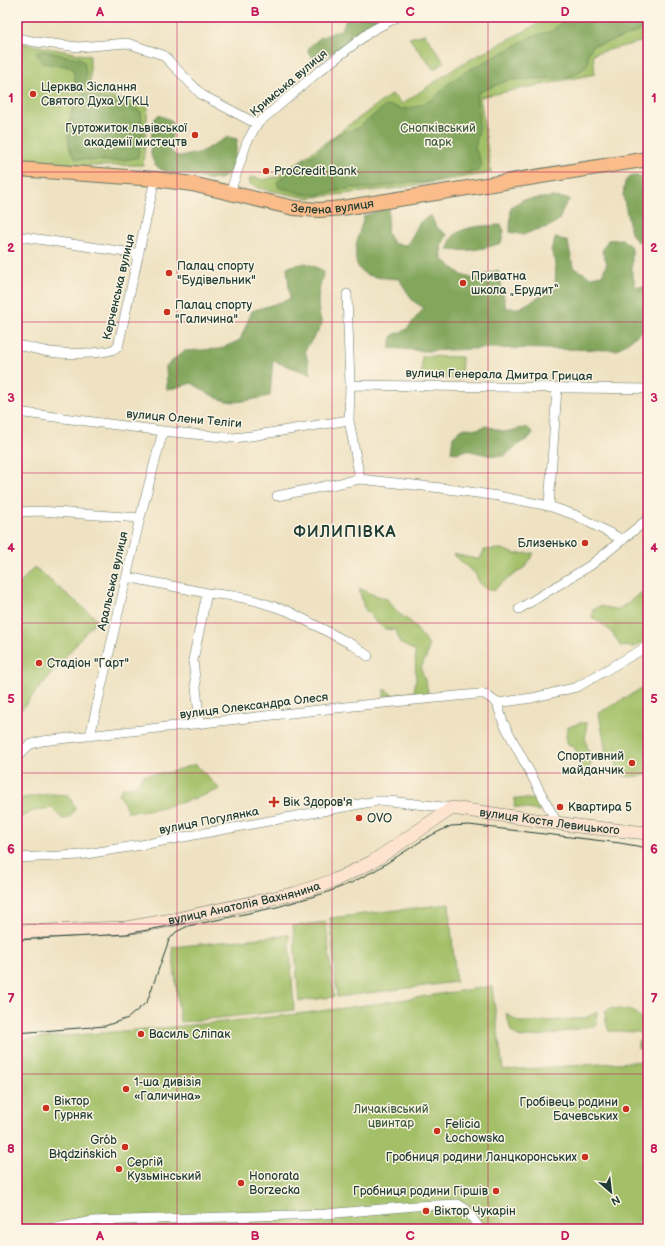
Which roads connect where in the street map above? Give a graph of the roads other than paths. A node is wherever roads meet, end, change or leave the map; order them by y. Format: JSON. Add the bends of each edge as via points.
{"nodes":[{"id":1,"x":397,"y":17,"type":"edge"},
{"id":2,"x":22,"y":39,"type":"dead end"},
{"id":3,"x":257,"y":124,"type":"junction"},
{"id":4,"x":648,"y":159,"type":"edge"},
{"id":5,"x":17,"y":169,"type":"edge"},
{"id":6,"x":155,"y":179,"type":"junction"},
{"id":7,"x":230,"y":193,"type":"junction"},
{"id":8,"x":17,"y":236,"type":"edge"},
{"id":9,"x":139,"y":254,"type":"junction"},
{"id":10,"x":348,"y":294,"type":"dead end"},
{"id":11,"x":17,"y":345,"type":"edge"},
{"id":12,"x":350,"y":385,"type":"junction"},
{"id":13,"x":557,"y":388,"type":"junction"},
{"id":14,"x":648,"y":389,"type":"edge"},
{"id":15,"x":17,"y":412,"type":"edge"},
{"id":16,"x":349,"y":420,"type":"junction"},
{"id":17,"x":163,"y":431,"type":"junction"},
{"id":18,"x":360,"y":479,"type":"junction"},
{"id":19,"x":277,"y":496,"type":"dead end"},
{"id":20,"x":549,"y":506,"type":"junction"},
{"id":21,"x":17,"y":512,"type":"edge"},
{"id":22,"x":140,"y":518,"type":"junction"},
{"id":23,"x":648,"y":519,"type":"edge"},
{"id":24,"x":623,"y":540,"type":"junction"},
{"id":25,"x":127,"y":577,"type":"junction"},
{"id":26,"x":207,"y":593,"type":"junction"},
{"id":27,"x":519,"y":610,"type":"dead end"},
{"id":28,"x":648,"y":646,"type":"edge"},
{"id":29,"x":368,"y":656,"type":"dead end"},
{"id":30,"x":497,"y":704,"type":"junction"},
{"id":31,"x":200,"y":724,"type":"junction"},
{"id":32,"x":90,"y":736,"type":"junction"},
{"id":33,"x":17,"y":757,"type":"edge"},
{"id":34,"x":452,"y":808,"type":"junction"},
{"id":35,"x":557,"y":823,"type":"junction"},
{"id":36,"x":648,"y":833,"type":"edge"},
{"id":37,"x":17,"y":858,"type":"edge"},
{"id":38,"x":17,"y":932,"type":"edge"},
{"id":39,"x":50,"y":1229,"type":"edge"},
{"id":40,"x":480,"y":1229,"type":"edge"}],
"edges":[{"from":1,"to":3,"type":"street","name":"Кримська вулиця","via":[[371,31]]},
{"from":2,"to":3,"type":"street","via":[[79,47],[127,43],[163,55],[202,95]]},
{"from":3,"to":7,"type":"street","name":"Кримська вулиця","via":[[247,142]]},
{"from":4,"to":7,"type":"main road","name":"Зелена вулиця","via":[[319,210],[294,208]]},
{"from":5,"to":6,"type":"main road","name":"Зелена вулиця"},
{"from":6,"to":7,"type":"main road","name":"Зелена вулиця"},
{"from":6,"to":9,"type":"street","name":"Керченська вулиця"},
{"from":8,"to":9,"type":"street"},
{"from":9,"to":11,"type":"street","name":"Керченська вулиця","via":[[116,349],[87,353],[51,352]]},
{"from":10,"to":12,"type":"street"},
{"from":12,"to":13,"type":"street","name":"вулиця Генерала Дмитра Грицая"},
{"from":12,"to":16,"type":"street"},
{"from":13,"to":14,"type":"street","name":"вулиця Генерала Дмитра Грицая"},
{"from":13,"to":20,"type":"street"},
{"from":15,"to":17,"type":"street","name":"вулиця Олени Теліги"},
{"from":16,"to":17,"type":"street","name":"вулиця Олени Теліги","via":[[233,438]]},
{"from":16,"to":18,"type":"street"},
{"from":17,"to":22,"type":"street","name":"Аральська вулиця"},
{"from":18,"to":19,"type":"street"},
{"from":18,"to":20,"type":"street","via":[[491,495]]},
{"from":20,"to":24,"type":"street","via":[[575,515]]},
{"from":21,"to":22,"type":"street"},
{"from":22,"to":25,"type":"street","name":"Аральська вулиця"},
{"from":23,"to":24,"type":"street"},
{"from":24,"to":27,"type":"street","via":[[591,565]]},
{"from":25,"to":26,"type":"street"},
{"from":25,"to":32,"type":"street","name":"Аральська вулиця"},
{"from":26,"to":29,"type":"street","via":[[253,600],[288,611],[353,645]]},
{"from":26,"to":31,"type":"street","via":[[193,660]]},
{"from":28,"to":30,"type":"street","via":[[577,687]]},
{"from":30,"to":31,"type":"street","name":"вулиця Олександра Олеся","via":[[485,694],[478,694]]},
{"from":30,"to":35,"type":"street","via":[[503,722]]},
{"from":31,"to":32,"type":"street","name":"вулиця Олександра Олеся"},
{"from":32,"to":33,"type":"street","name":"вулиця Олександра Олеся","via":[[42,741],[29,745]]},
{"from":34,"to":35,"type":"street","name":"вулиця Костя Левицького"},
{"from":34,"to":37,"type":"street","name":"вулиця Погулянка","via":[[376,801],[141,846],[80,855]]},
{"from":34,"to":38,"type":"street","name":"вулиця Анатолія Вахнянина","via":[[372,862],[335,880],[297,893],[126,928]]},
{"from":35,"to":36,"type":"street","name":"вулиця Костя Левицького"},
{"from":39,"to":40,"type":"street","via":[[93,1221],[326,1214],[458,1204],[467,1210]]}]}
